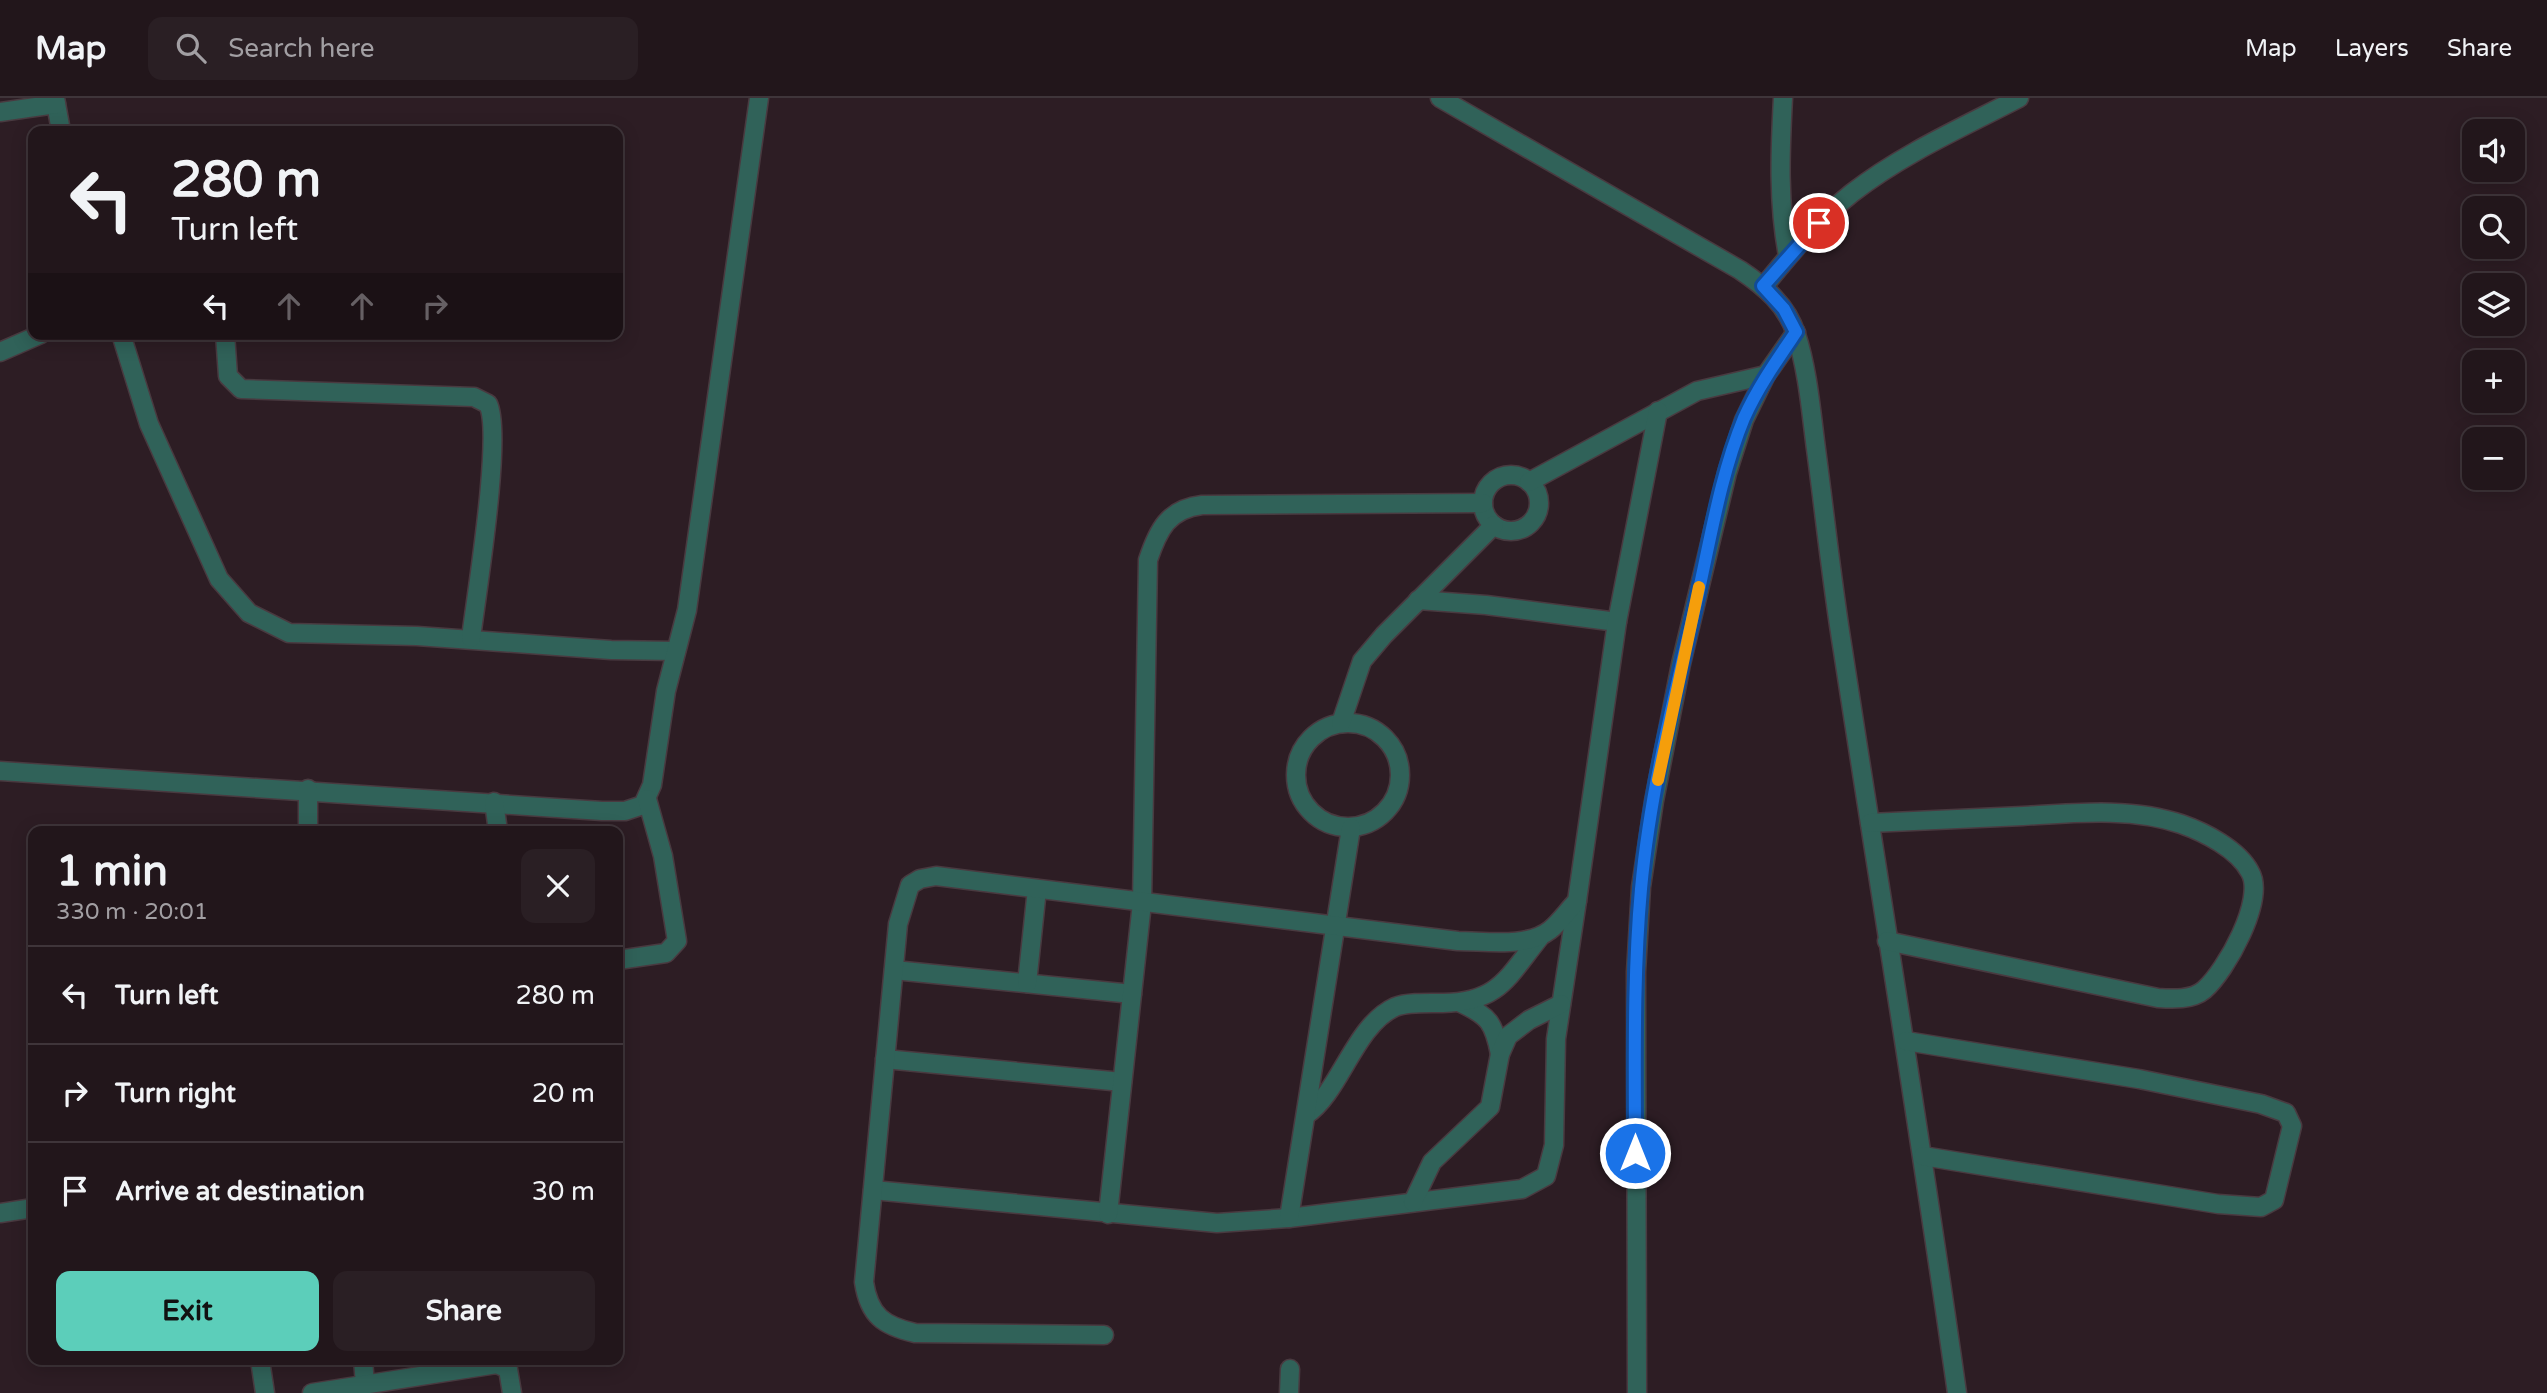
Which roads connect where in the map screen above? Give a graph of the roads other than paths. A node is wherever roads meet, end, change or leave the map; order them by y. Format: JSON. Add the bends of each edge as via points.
{"nodes":[{"id":1,"x":760,"y":98,"type":"edge"},
{"id":2,"x":1440,"y":98,"type":"edge"},
{"id":3,"x":1783,"y":98,"type":"edge"},
{"id":4,"x":2019,"y":98,"type":"edge"},
{"id":5,"x":56,"y":101,"type":"edge"},
{"id":6,"x":0,"y":112,"type":"edge"},
{"id":7,"x":60,"y":126,"type":"edge"},
{"id":8,"x":1788,"y":256,"type":"junction"},
{"id":9,"x":1763,"y":286,"type":"junction"},
{"id":10,"x":1796,"y":332,"type":"junction"},
{"id":11,"x":28,"y":339,"type":"edge"},
{"id":12,"x":123,"y":340,"type":"edge"},
{"id":13,"x":225,"y":340,"type":"edge"},
{"id":14,"x":1,"y":350,"type":"edge"},
{"id":15,"x":1766,"y":375,"type":"junction"},
{"id":16,"x":1658,"y":411,"type":"junction"},
{"id":17,"x":1529,"y":481,"type":"junction"},
{"id":18,"x":1483,"y":503,"type":"junction"},
{"id":19,"x":1494,"y":525,"type":"junction"},
{"id":20,"x":1418,"y":600,"type":"junction"},
{"id":21,"x":1617,"y":622,"type":"junction"},
{"id":22,"x":471,"y":638,"type":"junction"},
{"id":23,"x":676,"y":651,"type":"junction"},
{"id":24,"x":1341,"y":723,"type":"junction"},
{"id":25,"x":0,"y":771,"type":"edge"},
{"id":26,"x":308,"y":789,"type":"junction"},
{"id":27,"x":647,"y":799,"type":"junction"},
{"id":28,"x":494,"y":802,"type":"junction"},
{"id":29,"x":1870,"y":823,"type":"junction"},
{"id":30,"x":308,"y":826,"type":"edge"},
{"id":31,"x":497,"y":826,"type":"edge"},
{"id":32,"x":1351,"y":828,"type":"junction"},
{"id":33,"x":1037,"y":889,"type":"junction"},
{"id":34,"x":1577,"y":901,"type":"junction"},
{"id":35,"x":1142,"y":902,"type":"junction"},
{"id":36,"x":1337,"y":925,"type":"junction"},
{"id":37,"x":1539,"y":937,"type":"junction"},
{"id":38,"x":1888,"y":941,"type":"junction"},
{"id":39,"x":623,"y":959,"type":"edge"},
{"id":40,"x":894,"y":970,"type":"junction"},
{"id":41,"x":1027,"y":983,"type":"junction"},
{"id":42,"x":1132,"y":994,"type":"junction"},
{"id":43,"x":1460,"y":1002,"type":"junction"},
{"id":44,"x":1561,"y":1004,"type":"junction"},
{"id":45,"x":1906,"y":1041,"type":"junction"},
{"id":46,"x":1500,"y":1054,"type":"junction"},
{"id":47,"x":886,"y":1059,"type":"junction"},
{"id":48,"x":1122,"y":1082,"type":"junction"},
{"id":49,"x":1306,"y":1115,"type":"junction"},
{"id":50,"x":1923,"y":1156,"type":"junction"},
{"id":51,"x":873,"y":1189,"type":"junction"},
{"id":52,"x":1413,"y":1202,"type":"junction"},
{"id":53,"x":28,"y":1209,"type":"edge"},
{"id":54,"x":0,"y":1213,"type":"edge"},
{"id":55,"x":1108,"y":1214,"type":"junction"},
{"id":56,"x":1289,"y":1218,"type":"junction"},
{"id":57,"x":1104,"y":1335,"type":"dead end"},
{"id":58,"x":261,"y":1365,"type":"edge"},
{"id":59,"x":363,"y":1365,"type":"edge"},
{"id":60,"x":490,"y":1365,"type":"edge"},
{"id":61,"x":499,"y":1365,"type":"edge"},
{"id":62,"x":1290,"y":1369,"type":"dead end"},
{"id":63,"x":365,"y":1384,"type":"junction"},
{"id":64,"x":265,"y":1393,"type":"edge"},
{"id":65,"x":312,"y":1393,"type":"edge"},
{"id":66,"x":512,"y":1393,"type":"edge"},
{"id":67,"x":1289,"y":1393,"type":"edge"},
{"id":68,"x":1637,"y":1393,"type":"edge"},
{"id":69,"x":1957,"y":1393,"type":"edge"}],
"edges":[{"from":1,"to":23,"type":"street","via":[[687,610]]},
{"from":2,"to":9,"type":"street"},
{"from":3,"to":8,"type":"street","via":[[1778,176]]},
{"from":4,"to":8,"type":"street","via":[[1890,167],[1852,193]]},
{"from":5,"to":6,"type":"street"},
{"from":5,"to":7,"type":"street"},
{"from":8,"to":9,"type":"street"},
{"from":9,"to":10,"type":"street","via":[[1784,309]]},
{"from":10,"to":15,"type":"street"},
{"from":10,"to":29,"type":"street"},
{"from":11,"to":14,"type":"street"},
{"from":12,"to":22,"type":"street","via":[[149,424],[219,579],[249,613],[289,633]]},
{"from":13,"to":22,"type":"street","via":[[228,376],[241,389],[474,397],[488,404],[492,435],[489,491]]},
{"from":15,"to":16,"type":"street","via":[[1697,391]]},
{"from":15,"to":68,"type":"street","via":[[1744,420],[1721,498],[1681,664],[1641,887],[1636,985]]},
{"from":16,"to":17,"type":"street"},
{"from":16,"to":21,"type":"street"},
{"from":17,"to":18,"type":"street","via":[[1520,476],[1499,478],[1485,493]]},
{"from":17,"to":19,"type":"street","via":[[1539,498],[1536,517],[1512,531]]},
{"from":18,"to":19,"type":"street"},
{"from":18,"to":35,"type":"street","via":[[1202,505],[1173,513],[1157,531],[1148,560]]},
{"from":19,"to":20,"type":"street"},
{"from":20,"to":21,"type":"street"},
{"from":20,"to":24,"type":"street","via":[[1362,662]]},
{"from":21,"to":34,"type":"street"},
{"from":22,"to":23,"type":"street"},
{"from":23,"to":27,"type":"street"},
{"from":24,"to":32,"type":"street","via":[[1317,734],[1300,754],[1295,771],[1304,805],[1333,826]]},
{"from":24,"to":32,"type":"street","via":[[1377,731],[1391,744],[1401,780],[1396,798],[1377,818]]},
{"from":25,"to":26,"type":"street"},
{"from":26,"to":28,"type":"street"},
{"from":26,"to":30,"type":"street"},
{"from":27,"to":28,"type":"street","via":[[639,808],[625,811]]},
{"from":27,"to":39,"type":"street","via":[[663,856],[677,942],[666,953]]},
{"from":28,"to":31,"type":"street"},
{"from":29,"to":38,"type":"street"},
{"from":29,"to":38,"type":"street","via":[[2060,814],[2146,816],[2181,824],[2211,838],[2235,854],[2250,871],[2254,884],[2253,903],[2241,934],[2220,970],[2204,989],[2178,999]]},
{"from":32,"to":36,"type":"street"},
{"from":33,"to":35,"type":"street"},
{"from":33,"to":40,"type":"street","via":[[936,876],[920,879],[904,897]]},
{"from":33,"to":41,"type":"street"},
{"from":34,"to":37,"type":"street"},
{"from":34,"to":44,"type":"street"},
{"from":35,"to":36,"type":"street"},
{"from":35,"to":42,"type":"street"},
{"from":36,"to":37,"type":"street","via":[[1458,942]]},
{"from":36,"to":49,"type":"street"},
{"from":37,"to":43,"type":"street","via":[[1491,994]]},
{"from":38,"to":45,"type":"street"},
{"from":40,"to":41,"type":"street"},
{"from":40,"to":47,"type":"street"},
{"from":41,"to":42,"type":"street"},
{"from":42,"to":48,"type":"street"},
{"from":43,"to":46,"type":"street","via":[[1483,1013],[1496,1030]]},
{"from":43,"to":49,"type":"street","via":[[1395,1007],[1377,1021],[1317,1108]]},
{"from":44,"to":46,"type":"street","via":[[1508,1036]]},
{"from":44,"to":52,"type":"street","via":[[1554,1145],[1546,1176],[1522,1189]]},
{"from":45,"to":50,"type":"street"},
{"from":45,"to":50,"type":"street","via":[[2261,1104],[2286,1114],[2292,1126],[2278,1194],[2261,1207]]},
{"from":46,"to":52,"type":"street","via":[[1490,1107],[1432,1162]]},
{"from":47,"to":48,"type":"street"},
{"from":47,"to":51,"type":"street"},
{"from":48,"to":55,"type":"street"},
{"from":49,"to":56,"type":"street"},
{"from":50,"to":69,"type":"street"},
{"from":51,"to":55,"type":"street"},
{"from":51,"to":57,"type":"street","via":[[864,1282],[874,1315],[887,1325],[915,1333]]},
{"from":52,"to":56,"type":"street"},
{"from":53,"to":54,"type":"street"},
{"from":55,"to":56,"type":"street","via":[[1217,1223]]},
{"from":58,"to":64,"type":"street"},
{"from":59,"to":63,"type":"street"},
{"from":60,"to":63,"type":"street"},
{"from":61,"to":66,"type":"street","via":[[508,1369]]},
{"from":62,"to":67,"type":"street"},
{"from":63,"to":65,"type":"street"}]}
